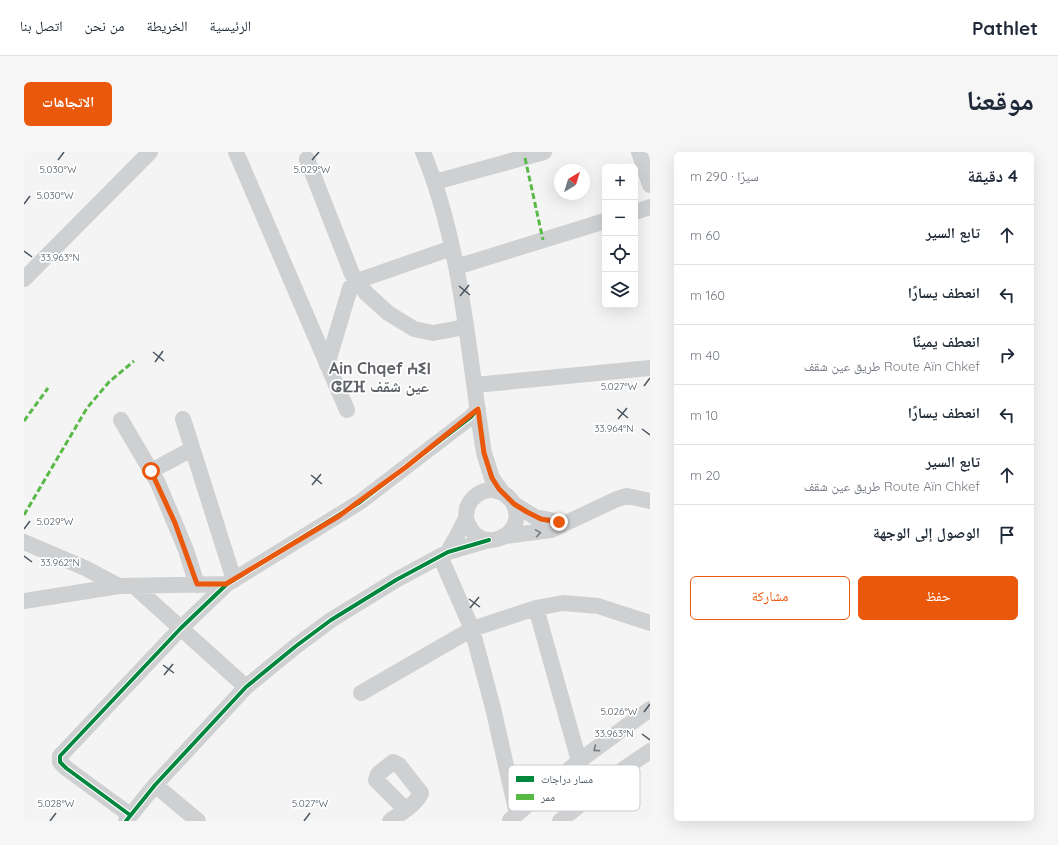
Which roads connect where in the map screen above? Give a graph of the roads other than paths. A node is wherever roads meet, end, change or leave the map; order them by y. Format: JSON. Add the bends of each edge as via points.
{"nodes":[{"id":1,"x":150,"y":152,"type":"edge"},
{"id":2,"x":236,"y":152,"type":"edge"},
{"id":3,"x":423,"y":152,"type":"edge"},
{"id":4,"x":544,"y":152,"type":"edge"},
{"id":5,"x":639,"y":152,"type":"edge"},
{"id":6,"x":307,"y":160,"type":"dead end"},
{"id":7,"x":435,"y":182,"type":"junction"},
{"id":8,"x":650,"y":185,"type":"edge"},
{"id":9,"x":650,"y":207,"type":"edge"},
{"id":10,"x":638,"y":211,"type":"edge"},
{"id":11,"x":602,"y":222,"type":"edge"},
{"id":12,"x":452,"y":248,"type":"junction"},
{"id":13,"x":456,"y":267,"type":"junction"},
{"id":14,"x":24,"y":280,"type":"edge"},
{"id":15,"x":357,"y":281,"type":"junction"},
{"id":16,"x":465,"y":327,"type":"junction"},
{"id":17,"x":327,"y":365,"type":"junction"},
{"id":18,"x":650,"y":368,"type":"edge"},
{"id":19,"x":475,"y":385,"type":"junction"},
{"id":20,"x":478,"y":409,"type":"junction"},
{"id":21,"x":346,"y":410,"type":"dead end"},
{"id":22,"x":183,"y":419,"type":"dead end"},
{"id":23,"x":121,"y":420,"type":"dead end"},
{"id":24,"x":192,"y":449,"type":"junction"},
{"id":25,"x":484,"y":453,"type":"junction"},
{"id":26,"x":151,"y":471,"type":"junction"},
{"id":27,"x":502,"y":492,"type":"junction"},
{"id":28,"x":476,"y":495,"type":"junction"},
{"id":29,"x":650,"y":500,"type":"edge"},
{"id":30,"x":514,"y":504,"type":"junction"},
{"id":31,"x":466,"y":518,"type":"junction"},
{"id":32,"x":568,"y":523,"type":"junction"},
{"id":33,"x":506,"y":536,"type":"junction"},
{"id":34,"x":490,"y":540,"type":"junction"},
{"id":35,"x":24,"y":542,"type":"edge"},
{"id":36,"x":444,"y":554,"type":"junction"},
{"id":37,"x":230,"y":582,"type":"junction"},
{"id":38,"x":197,"y":584,"type":"junction"},
{"id":39,"x":127,"y":586,"type":"junction"},
{"id":40,"x":24,"y":601,"type":"edge"},
{"id":41,"x":536,"y":608,"type":"junction"},
{"id":42,"x":650,"y":623,"type":"edge"},
{"id":43,"x":181,"y":628,"type":"junction"},
{"id":44,"x":472,"y":629,"type":"junction"},
{"id":45,"x":246,"y":687,"type":"junction"},
{"id":46,"x":361,"y":693,"type":"dead end"},
{"id":47,"x":650,"y":709,"type":"edge"},
{"id":48,"x":650,"y":751,"type":"edge"},
{"id":49,"x":579,"y":761,"type":"junction"},
{"id":50,"x":574,"y":765,"type":"edge"},
{"id":51,"x":629,"y":765,"type":"edge"},
{"id":52,"x":155,"y":784,"type":"junction"},
{"id":53,"x":508,"y":790,"type":"edge"},
{"id":54,"x":405,"y":809,"type":"dead end"},
{"id":55,"x":572,"y":811,"type":"edge"},
{"id":56,"x":128,"y":818,"type":"edge"},
{"id":57,"x":198,"y":821,"type":"edge"},
{"id":58,"x":390,"y":821,"type":"edge"},
{"id":59,"x":560,"y":821,"type":"edge"}],
"edges":[{"from":1,"to":14,"type":"street"},
{"from":2,"to":17,"type":"street"},
{"from":3,"to":7,"type":"street"},
{"from":4,"to":7,"type":"street"},
{"from":5,"to":8,"type":"street"},
{"from":6,"to":15,"type":"street","via":[[349,267]]},
{"from":7,"to":12,"type":"street"},
{"from":9,"to":10,"type":"street"},
{"from":11,"to":13,"type":"street"},
{"from":12,"to":13,"type":"street"},
{"from":12,"to":15,"type":"street"},
{"from":13,"to":16,"type":"street"},
{"from":15,"to":16,"type":"street","via":[[376,303],[414,330],[433,333]]},
{"from":15,"to":17,"type":"street","via":[[350,288]]},
{"from":16,"to":19,"type":"street"},
{"from":17,"to":21,"type":"street"},
{"from":18,"to":19,"type":"street"},
{"from":19,"to":20,"type":"street"},
{"from":20,"to":25,"type":"street"},
{"from":20,"to":37,"type":"street","via":[[360,502]]},
{"from":22,"to":24,"type":"street"},
{"from":23,"to":26,"type":"street"},
{"from":24,"to":26,"type":"street"},
{"from":24,"to":37,"type":"street"},
{"from":25,"to":27,"type":"street","via":[[492,478]]},
{"from":25,"to":28,"type":"street"},
{"from":26,"to":38,"type":"street","via":[[178,530]]},
{"from":27,"to":28,"type":"street","via":[[484,491]]},
{"from":27,"to":30,"type":"street"},
{"from":28,"to":31,"type":"street","via":[[470,501]]},
{"from":29,"to":32,"type":"street","via":[[627,496]]},
{"from":30,"to":32,"type":"street","via":[[535,517]]},
{"from":30,"to":33,"type":"street","via":[[516,521]]},
{"from":31,"to":34,"type":"street","via":[[474,533]]},
{"from":31,"to":36,"type":"street"},
{"from":33,"to":32,"type":"street","one_way":true,"via":[[539,533]]},
{"from":33,"to":34,"type":"street"},
{"from":34,"to":36,"type":"street"},
{"from":35,"to":39,"type":"street"},
{"from":36,"to":44,"type":"street"},
{"from":36,"to":45,"type":"street","via":[[369,595],[331,620]]},
{"from":37,"to":38,"type":"street"},
{"from":37,"to":43,"type":"street"},
{"from":38,"to":39,"type":"street"},
{"from":39,"to":40,"type":"street"},
{"from":39,"to":43,"type":"street"},
{"from":41,"to":42,"type":"street","via":[[563,603],[598,606]]},
{"from":41,"to":44,"type":"street"},
{"from":41,"to":49,"type":"street"},
{"from":43,"to":45,"type":"street"},
{"from":43,"to":56,"type":"street","via":[[60,756],[60,762],[66,768]]},
{"from":44,"to":46,"type":"street"},
{"from":44,"to":53,"type":"street","via":[[493,708]]},
{"from":45,"to":52,"type":"street"},
{"from":47,"to":49,"type":"street","one_way":true},
{"from":48,"to":51,"type":"street"},
{"from":49,"to":50,"type":"street"},
{"from":52,"to":56,"type":"street"},
{"from":52,"to":57,"type":"street"},
{"from":54,"to":58,"type":"street"},
{"from":55,"to":59,"type":"street"}]}
